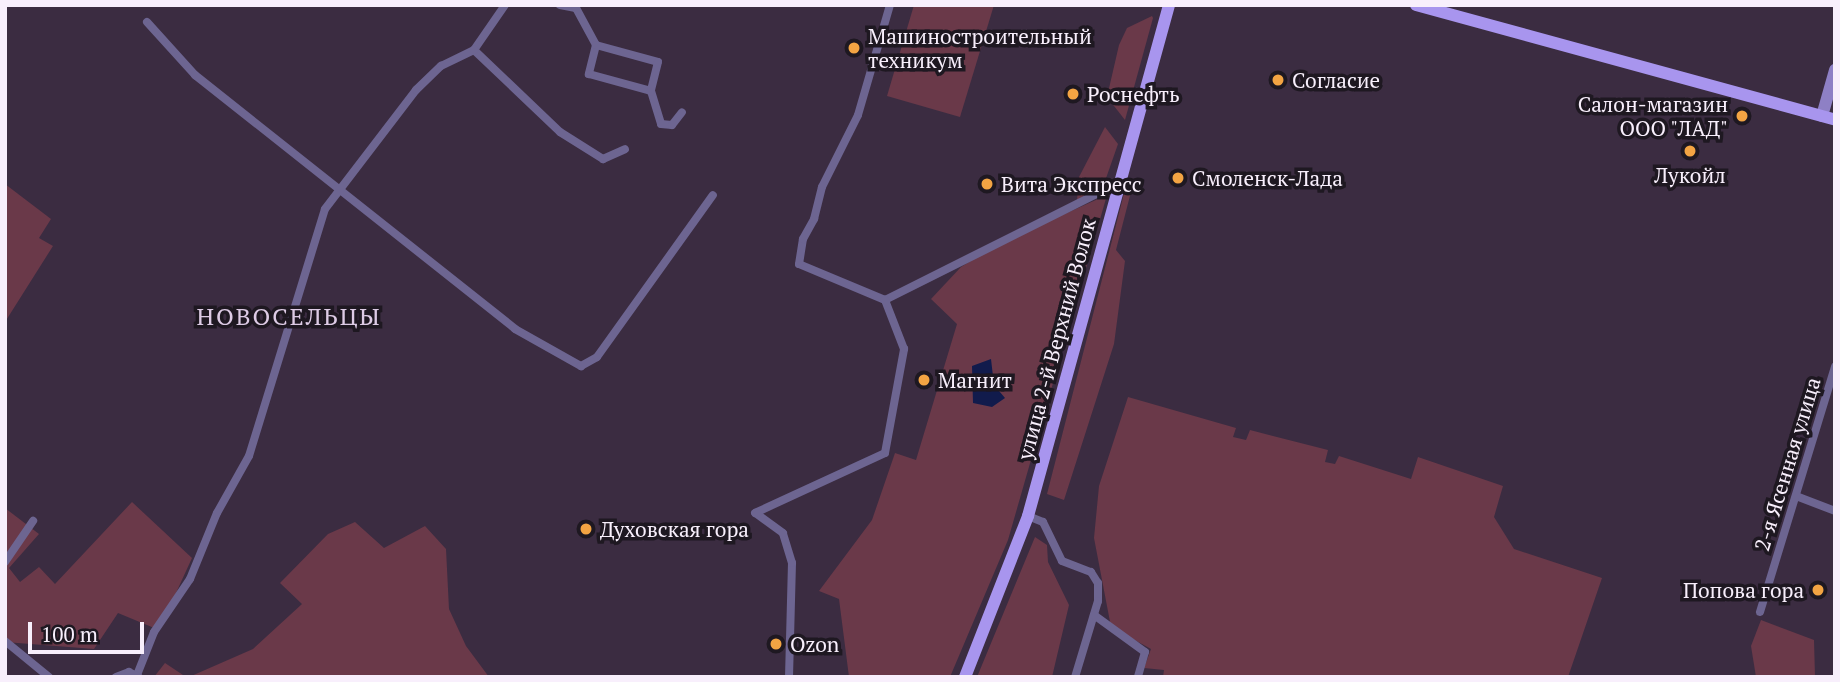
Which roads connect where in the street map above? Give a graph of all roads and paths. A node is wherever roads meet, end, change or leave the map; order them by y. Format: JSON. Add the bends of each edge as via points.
{"nodes":[{"id":1,"x":505,"y":5,"type":"edge"},
{"id":2,"x":560,"y":5,"type":"edge"},
{"id":3,"x":890,"y":5,"type":"edge"},
{"id":4,"x":1169,"y":5,"type":"edge"},
{"id":5,"x":1416,"y":5,"type":"edge"},
{"id":6,"x":147,"y":22,"type":"dead end"},
{"id":7,"x":596,"y":46,"type":"junction"},
{"id":8,"x":474,"y":50,"type":"junction"},
{"id":9,"x":1835,"y":70,"type":"edge"},
{"id":10,"x":651,"y":91,"type":"junction"},
{"id":11,"x":682,"y":112,"type":"dead end"},
{"id":12,"x":1828,"y":118,"type":"edge"},
{"id":13,"x":625,"y":149,"type":"dead end"},
{"id":14,"x":1119,"y":184,"type":"junction"},
{"id":15,"x":338,"y":187,"type":"junction"},
{"id":16,"x":713,"y":195,"type":"dead end"},
{"id":17,"x":886,"y":300,"type":"junction"},
{"id":18,"x":1835,"y":366,"type":"edge"},
{"id":19,"x":1796,"y":496,"type":"junction"},
{"id":20,"x":1835,"y":511,"type":"edge"},
{"id":21,"x":1028,"y":516,"type":"junction"},
{"id":22,"x":33,"y":521,"type":"dead end"},
{"id":23,"x":5,"y":562,"type":"edge"},
{"id":24,"x":1760,"y":612,"type":"dead end"},
{"id":25,"x":1094,"y":615,"type":"junction"},
{"id":26,"x":5,"y":641,"type":"edge"},
{"id":27,"x":138,"y":676,"type":"edge"},
{"id":28,"x":49,"y":677,"type":"edge"},
{"id":29,"x":116,"y":677,"type":"edge"},
{"id":30,"x":789,"y":677,"type":"edge"},
{"id":31,"x":965,"y":677,"type":"edge"},
{"id":32,"x":1075,"y":677,"type":"edge"},
{"id":33,"x":1138,"y":677,"type":"edge"}],
"edges":[{"from":1,"to":8,"type":"street"},
{"from":2,"to":7,"type":"street","via":[[576,8]]},
{"from":3,"to":17,"type":"street","via":[[858,115],[835,154],[803,239],[799,264]]},
{"from":4,"to":14,"type":"main road","name":"улица 2-й Верхний Волок"},
{"from":5,"to":12,"type":"main road"},
{"from":6,"to":15,"type":"street","via":[[195,75]]},
{"from":7,"to":10,"type":"street","via":[[589,74]]},
{"from":7,"to":10,"type":"street","via":[[658,62]]},
{"from":8,"to":13,"type":"street","via":[[560,132],[603,159]]},
{"from":8,"to":15,"type":"street","via":[[441,66],[416,90]]},
{"from":9,"to":12,"type":"main road"},
{"from":10,"to":11,"type":"street","via":[[661,124],[672,125]]},
{"from":14,"to":17,"type":"street"},
{"from":14,"to":21,"type":"main road","name":"улица 2-й Верхний Волок"},
{"from":15,"to":16,"type":"street","via":[[515,329],[581,366],[597,357]]},
{"from":15,"to":27,"type":"street","via":[[313,242],[249,456],[217,513],[190,579],[154,632]]},
{"from":17,"to":30,"type":"street","via":[[904,349],[885,453],[755,513],[783,533],[792,564]]},
{"from":18,"to":19,"type":"street","name":"2-я Ясенная улица"},
{"from":19,"to":20,"type":"street"},
{"from":19,"to":24,"type":"street","name":"2-я Ясенная улица"},
{"from":21,"to":25,"type":"street","via":[[1043,522],[1062,561],[1094,575],[1100,592]]},
{"from":21,"to":31,"type":"main road","name":"улица 2-й Верхний Волок"},
{"from":22,"to":23,"type":"street"},
{"from":25,"to":32,"type":"street"},
{"from":25,"to":33,"type":"street","via":[[1145,652]]},
{"from":26,"to":28,"type":"street"},
{"from":27,"to":29,"type":"street","via":[[129,672]]}]}
